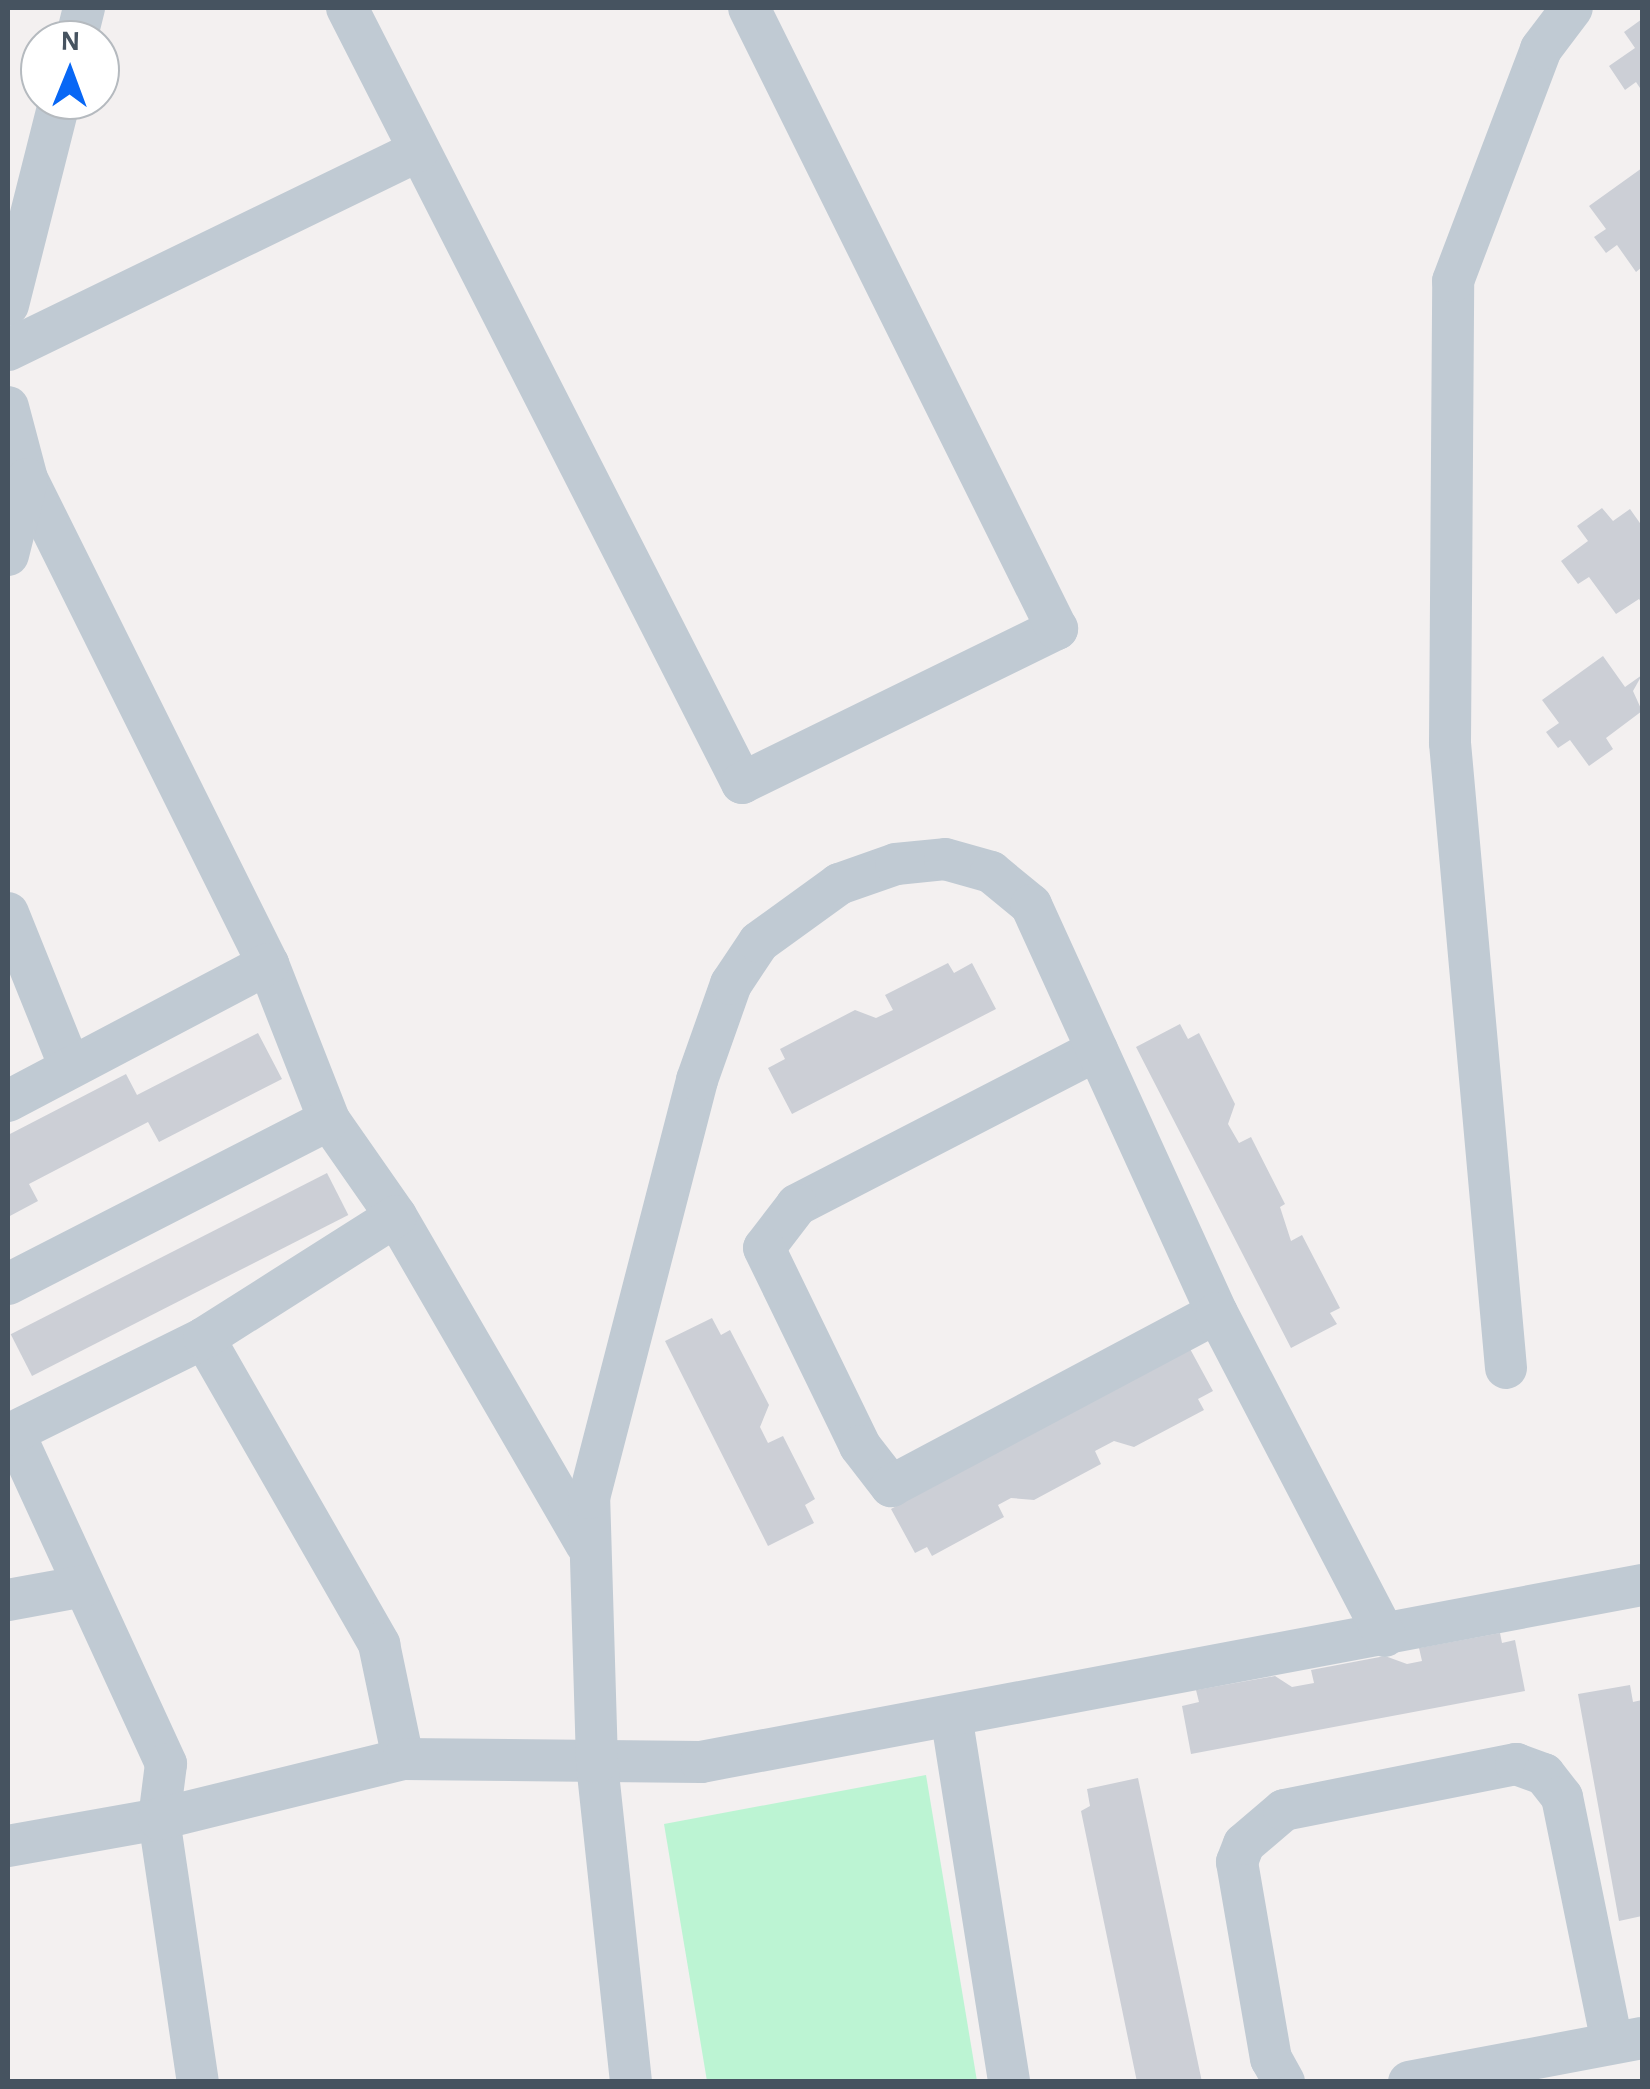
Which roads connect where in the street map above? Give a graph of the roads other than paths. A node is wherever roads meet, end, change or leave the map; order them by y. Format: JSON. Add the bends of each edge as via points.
{"nodes":[{"id":1,"x":346,"y":8,"type":"edge"},
{"id":2,"x":749,"y":8,"type":"edge"},
{"id":3,"x":1572,"y":8,"type":"edge"},
{"id":4,"x":53,"y":120,"type":"edge"},
{"id":5,"x":418,"y":151,"type":"junction"},
{"id":6,"x":17,"y":226,"type":"edge"},
{"id":7,"x":8,"y":305,"type":"edge"},
{"id":8,"x":8,"y":350,"type":"edge"},
{"id":9,"x":8,"y":406,"type":"edge"},
{"id":10,"x":26,"y":480,"type":"junction"},
{"id":11,"x":8,"y":556,"type":"edge"},
{"id":12,"x":8,"y":913,"type":"edge"},
{"id":13,"x":268,"y":964,"type":"junction"},
{"id":14,"x":1097,"y":1050,"type":"junction"},
{"id":15,"x":70,"y":1065,"type":"junction"},
{"id":16,"x":8,"y":1101,"type":"edge"},
{"id":17,"x":328,"y":1120,"type":"junction"},
{"id":18,"x":396,"y":1216,"type":"junction"},
{"id":19,"x":8,"y":1284,"type":"edge"},
{"id":20,"x":1217,"y":1313,"type":"junction"},
{"id":21,"x":204,"y":1338,"type":"junction"},
{"id":22,"x":1506,"y":1368,"type":"dead end"},
{"id":23,"x":11,"y":1434,"type":"edge"},
{"id":24,"x":586,"y":1544,"type":"junction"},
{"id":25,"x":1642,"y":1585,"type":"edge"},
{"id":26,"x":84,"y":1586,"type":"junction"},
{"id":27,"x":8,"y":1600,"type":"edge"},
{"id":28,"x":1385,"y":1636,"type":"junction"},
{"id":29,"x":952,"y":1721,"type":"junction"},
{"id":30,"x":403,"y":1759,"type":"junction"},
{"id":31,"x":597,"y":1762,"type":"junction"},
{"id":32,"x":159,"y":1819,"type":"junction"},
{"id":33,"x":8,"y":1846,"type":"edge"},
{"id":34,"x":1627,"y":2040,"type":"edge"},
{"id":35,"x":198,"y":2082,"type":"edge"},
{"id":36,"x":631,"y":2082,"type":"edge"},
{"id":37,"x":1010,"y":2082,"type":"edge"},
{"id":38,"x":1284,"y":2082,"type":"edge"},
{"id":39,"x":1409,"y":2082,"type":"edge"}],
"edges":[{"from":1,"to":5,"type":"street"},
{"from":2,"to":5,"type":"street","via":[[1057,629],[742,783]]},
{"from":3,"to":22,"type":"street","via":[[1540,49],[1453,282],[1450,743]]},
{"from":4,"to":6,"type":"street"},
{"from":5,"to":8,"type":"street"},
{"from":6,"to":7,"type":"street"},
{"from":9,"to":10,"type":"street"},
{"from":10,"to":11,"type":"street"},
{"from":10,"to":13,"type":"street"},
{"from":12,"to":15,"type":"street"},
{"from":13,"to":15,"type":"street"},
{"from":13,"to":17,"type":"street"},
{"from":14,"to":20,"type":"street"},
{"from":14,"to":20,"type":"street","via":[[796,1205],[764,1248],[860,1446],[891,1486]]},
{"from":14,"to":24,"type":"street","via":[[1031,905],[991,872],[945,859],[896,864],[839,884],[759,942],[730,984],[697,1080],[589,1498]]},
{"from":15,"to":16,"type":"street"},
{"from":17,"to":18,"type":"street"},
{"from":17,"to":19,"type":"street"},
{"from":18,"to":21,"type":"street"},
{"from":18,"to":24,"type":"street"},
{"from":20,"to":28,"type":"street"},
{"from":21,"to":23,"type":"street"},
{"from":21,"to":30,"type":"street","via":[[379,1644]]},
{"from":23,"to":26,"type":"street"},
{"from":24,"to":31,"type":"street"},
{"from":25,"to":28,"type":"street"},
{"from":26,"to":27,"type":"street"},
{"from":26,"to":32,"type":"street","via":[[166,1764]]},
{"from":28,"to":29,"type":"street"},
{"from":29,"to":31,"type":"street","via":[[674,1766]]},
{"from":29,"to":37,"type":"street"},
{"from":30,"to":31,"type":"street"},
{"from":30,"to":32,"type":"street"},
{"from":31,"to":36,"type":"street"},
{"from":32,"to":33,"type":"street"},
{"from":32,"to":35,"type":"street"},
{"from":34,"to":38,"type":"street","via":[[1562,1796],[1544,1774],[1516,1764],[1284,1810],[1244,1844],[1240,1882],[1271,2058]]},
{"from":34,"to":39,"type":"street"}]}
